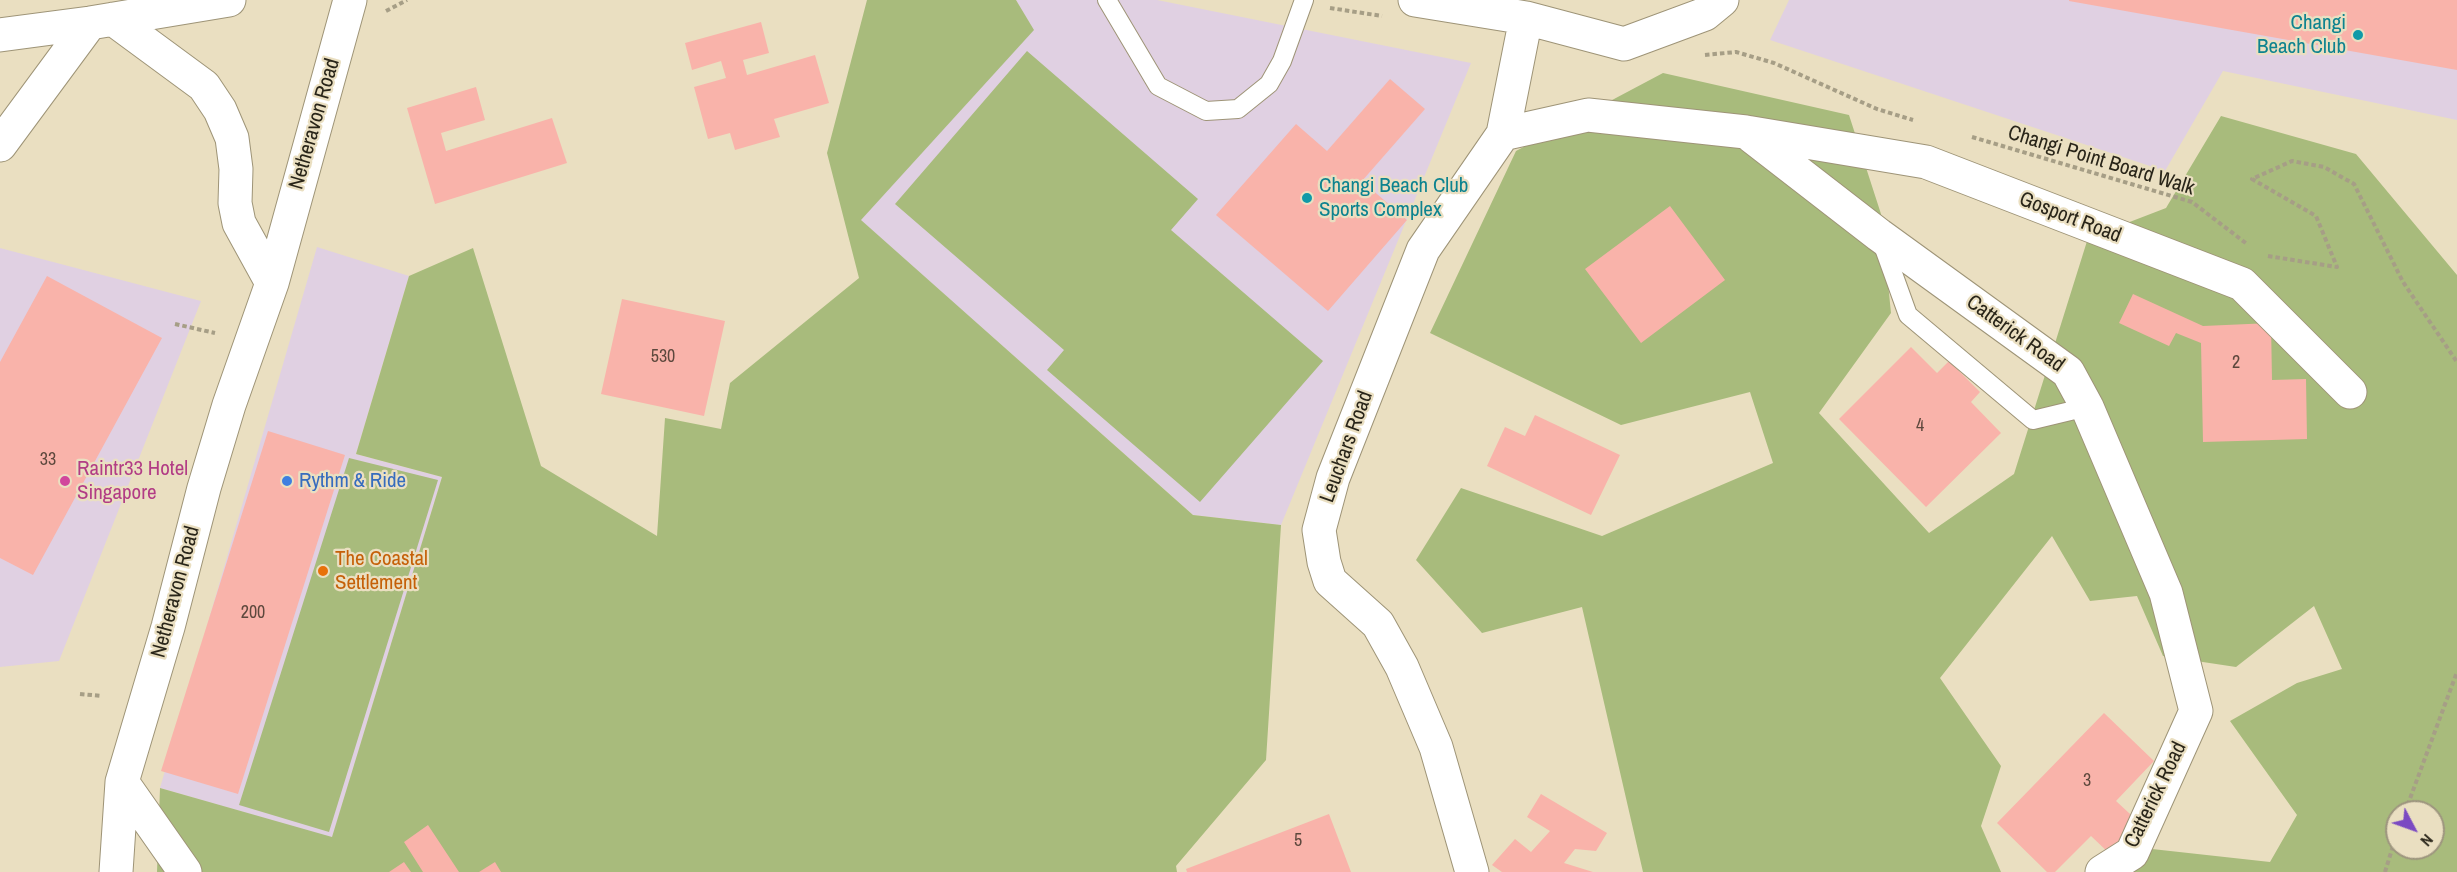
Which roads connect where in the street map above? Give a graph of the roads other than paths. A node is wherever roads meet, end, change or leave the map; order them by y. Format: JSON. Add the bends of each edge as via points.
{"nodes":[{"id":1,"x":229,"y":0,"type":"edge"},
{"id":2,"x":350,"y":0,"type":"edge"},
{"id":3,"x":1107,"y":0,"type":"edge"},
{"id":4,"x":1304,"y":0,"type":"edge"},
{"id":5,"x":1415,"y":0,"type":"edge"},
{"id":6,"x":1722,"y":0,"type":"edge"},
{"id":7,"x":1526,"y":18,"type":"junction"},
{"id":8,"x":102,"y":21,"type":"junction"},
{"id":9,"x":0,"y":35,"type":"edge"},
{"id":10,"x":1746,"y":132,"type":"junction"},
{"id":11,"x":1503,"y":134,"type":"junction"},
{"id":12,"x":0,"y":145,"type":"edge"},
{"id":13,"x":1879,"y":235,"type":"junction"},
{"id":14,"x":272,"y":283,"type":"junction"},
{"id":15,"x":2350,"y":392,"type":"dead end"},
{"id":16,"x":2087,"y":407,"type":"junction"},
{"id":17,"x":122,"y":782,"type":"junction"},
{"id":18,"x":116,"y":872,"type":"edge"},
{"id":19,"x":185,"y":872,"type":"edge"},
{"id":20,"x":1472,"y":872,"type":"edge"},
{"id":21,"x":2103,"y":872,"type":"edge"}],
"edges":[{"from":1,"to":8,"type":"street"},
{"from":2,"to":14,"type":"street","name":"Netheravon Road"},
{"from":3,"to":4,"type":"lane","via":[[1158,86],[1206,111],[1238,109],[1269,84],[1282,61]]},
{"from":5,"to":7,"type":"street"},
{"from":6,"to":7,"type":"street","via":[[1705,14],[1624,44]]},
{"from":7,"to":11,"type":"street","name":"Leuchars Road"},
{"from":8,"to":9,"type":"street"},
{"from":8,"to":12,"type":"street"},
{"from":8,"to":14,"type":"street","via":[[204,86],[220,110],[232,138],[239,223]]},
{"from":10,"to":11,"type":"street","via":[[1588,115]]},
{"from":10,"to":13,"type":"street","name":"Catterick Road"},
{"from":10,"to":15,"type":"street","name":"Gosport Road","via":[[1926,162],[2242,284]]},
{"from":11,"to":20,"type":"street","name":"Leuchars Road","via":[[1423,250],[1333,478],[1319,530],[1330,581],[1378,624],[1402,668],[1436,747]]},
{"from":13,"to":16,"type":"street","name":"Catterick Road","via":[[2068,372]]},
{"from":13,"to":16,"type":"lane","via":[[1908,315],[2033,420]]},
{"from":14,"to":17,"type":"street","name":"Netheravon Road","via":[[204,488]]},
{"from":16,"to":21,"type":"street","name":"Catterick Road","via":[[2166,593],[2196,711],[2132,853]]},
{"from":17,"to":18,"type":"street","name":"Netheravon Road"},
{"from":17,"to":19,"type":"street"}]}
